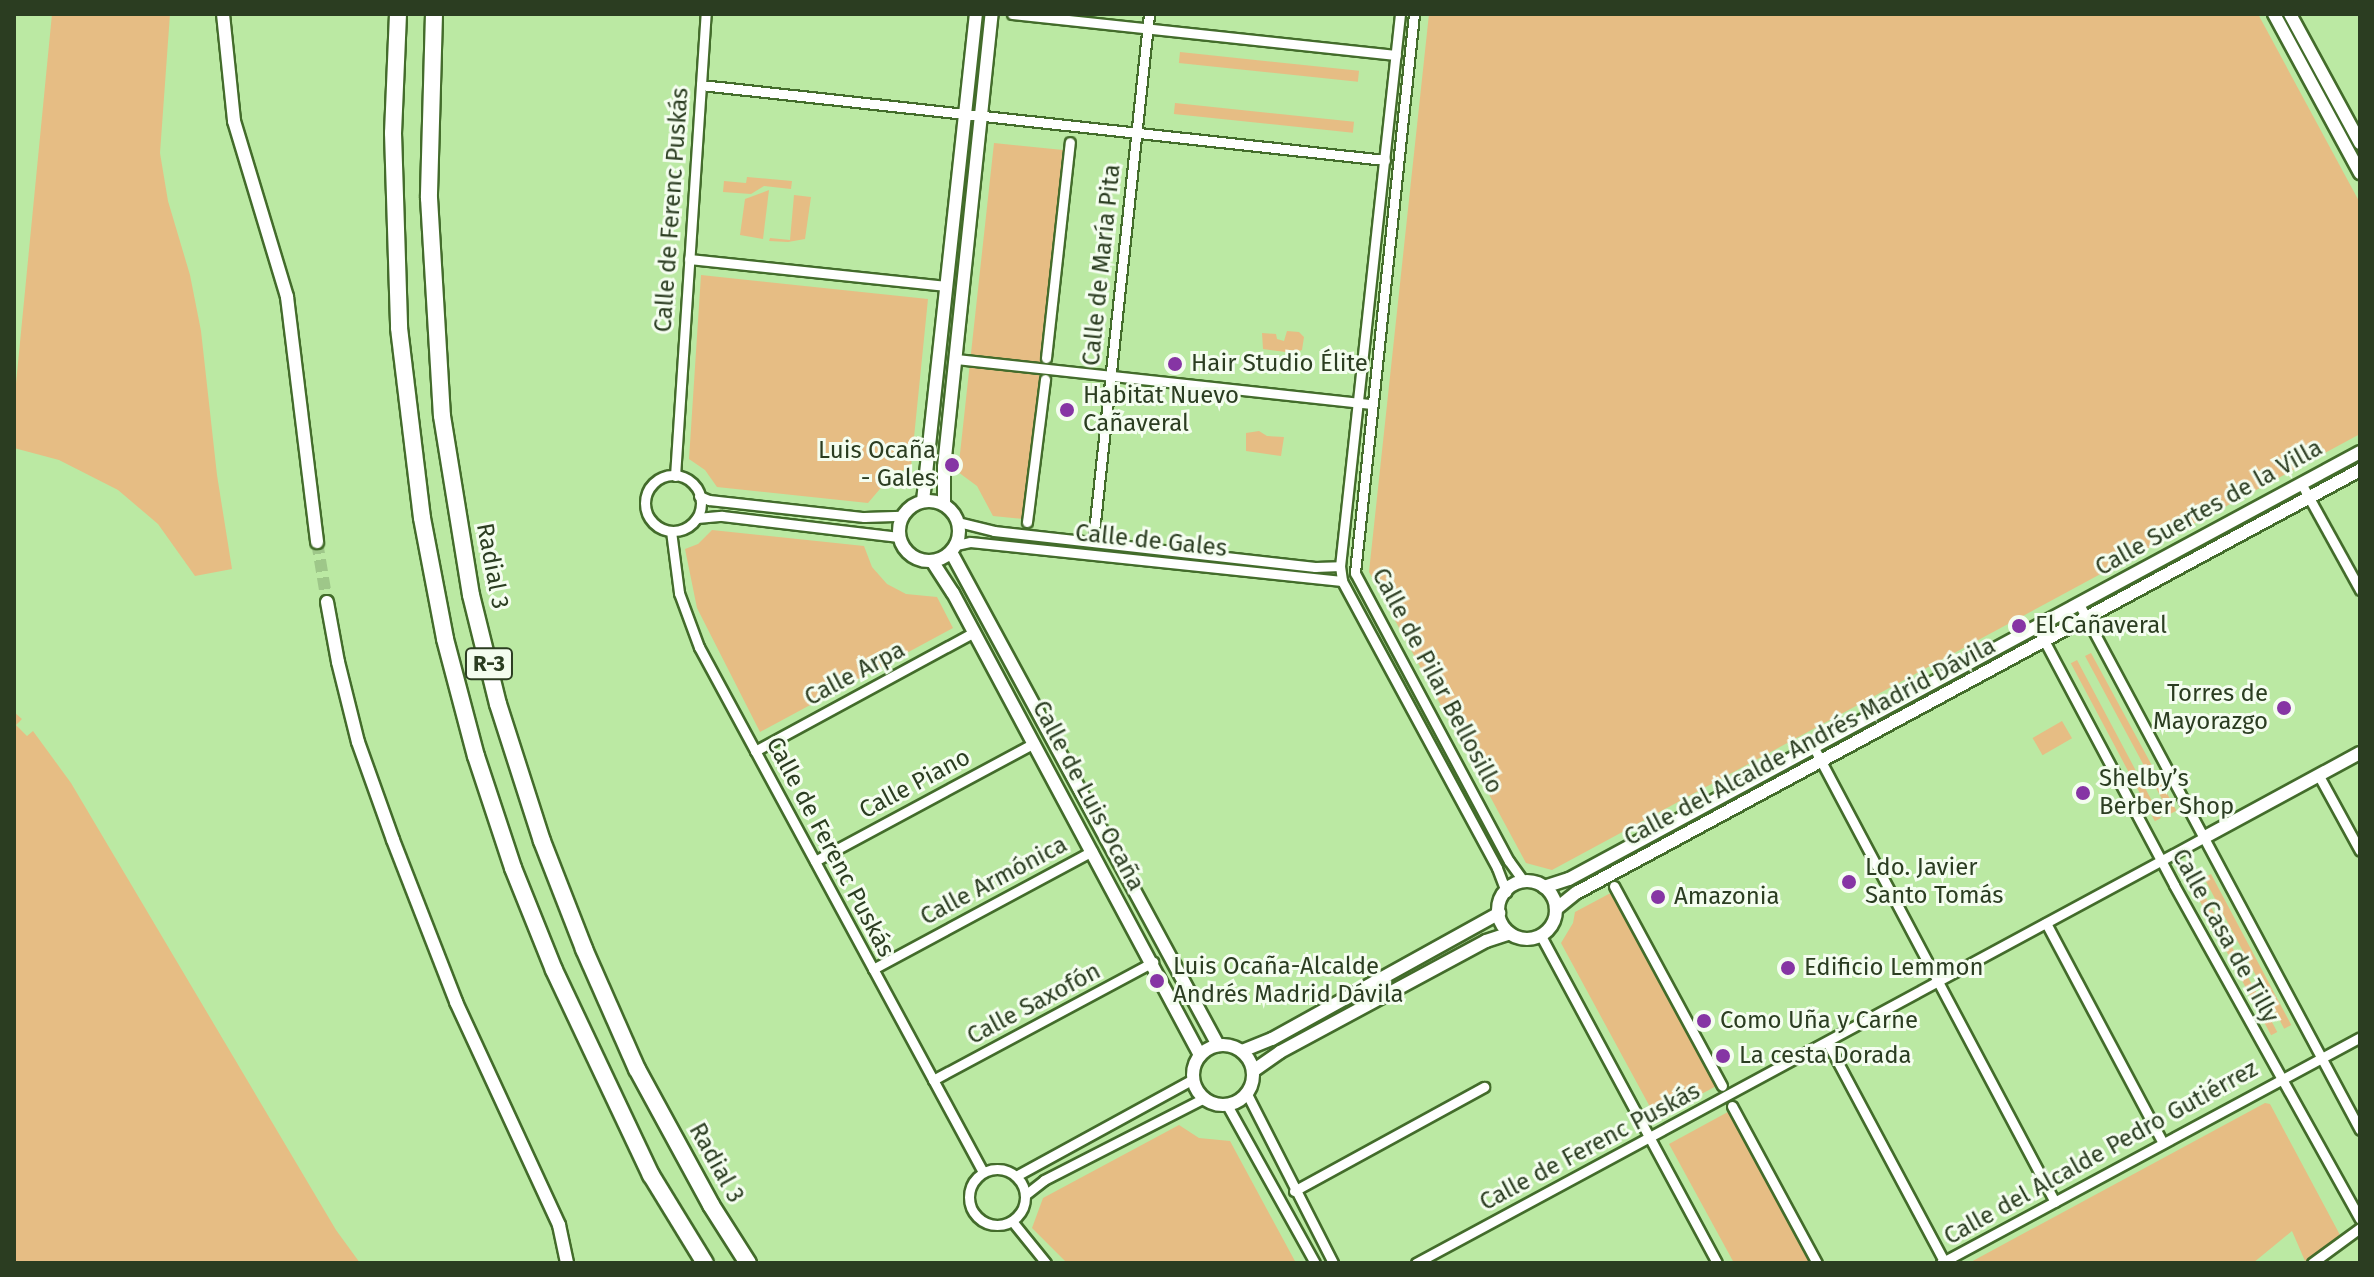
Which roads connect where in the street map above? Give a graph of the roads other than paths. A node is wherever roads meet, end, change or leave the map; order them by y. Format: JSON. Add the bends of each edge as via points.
{"nodes":[{"id":1,"x":223,"y":14,"type":"edge"},
{"id":2,"x":398,"y":14,"type":"edge"},
{"id":3,"x":434,"y":14,"type":"edge"},
{"id":4,"x":706,"y":14,"type":"edge"},
{"id":5,"x":976,"y":14,"type":"edge"},
{"id":6,"x":992,"y":14,"type":"edge"},
{"id":7,"x":1012,"y":14,"type":"edge"},
{"id":8,"x":1149,"y":14,"type":"edge"},
{"id":9,"x":1400,"y":14,"type":"edge"},
{"id":10,"x":1414,"y":14,"type":"edge"},
{"id":11,"x":2274,"y":14,"type":"edge"},
{"id":12,"x":2290,"y":14,"type":"edge"},
{"id":13,"x":1148,"y":28,"type":"junction"},
{"id":14,"x":1396,"y":55,"type":"junction"},
{"id":15,"x":701,"y":85,"type":"junction"},
{"id":16,"x":965,"y":113,"type":"junction"},
{"id":17,"x":981,"y":114,"type":"junction"},
{"id":18,"x":1137,"y":131,"type":"junction"},
{"id":19,"x":1070,"y":142,"type":"dead end"},
{"id":20,"x":2360,"y":143,"type":"edge"},
{"id":21,"x":1385,"y":160,"type":"junction"},
{"id":22,"x":2360,"y":173,"type":"edge"},
{"id":23,"x":689,"y":259,"type":"junction"},
{"id":24,"x":947,"y":286,"type":"junction"},
{"id":25,"x":1046,"y":358,"type":"dead end"},
{"id":26,"x":956,"y":359,"type":"junction"},
{"id":27,"x":1110,"y":376,"type":"junction"},
{"id":28,"x":1045,"y":379,"type":"dead end"},
{"id":29,"x":1358,"y":403,"type":"junction"},
{"id":30,"x":1372,"y":404,"type":"junction"},
{"id":31,"x":2360,"y":452,"type":"edge"},
{"id":32,"x":2360,"y":470,"type":"edge"},
{"id":33,"x":675,"y":476,"type":"junction"},
{"id":34,"x":2301,"y":483,"type":"junction"},
{"id":35,"x":699,"y":496,"type":"junction"},
{"id":36,"x":2309,"y":497,"type":"junction"},
{"id":37,"x":923,"y":501,"type":"junction"},
{"id":38,"x":944,"y":504,"type":"junction"},
{"id":39,"x":902,"y":516,"type":"junction"},
{"id":40,"x":697,"y":518,"type":"junction"},
{"id":41,"x":958,"y":522,"type":"junction"},
{"id":42,"x":1027,"y":522,"type":"dead end"},
{"id":43,"x":671,"y":531,"type":"junction"},
{"id":44,"x":899,"y":537,"type":"junction"},
{"id":45,"x":1093,"y":541,"type":"junction"},
{"id":46,"x":317,"y":542,"type":"tunnel mouth"},
{"id":47,"x":953,"y":548,"type":"junction"},
{"id":48,"x":932,"y":561,"type":"junction"},
{"id":49,"x":1340,"y":566,"type":"junction"},
{"id":50,"x":1342,"y":581,"type":"junction"},
{"id":51,"x":2360,"y":590,"type":"edge"},
{"id":52,"x":327,"y":602,"type":"tunnel mouth"},
{"id":53,"x":2079,"y":604,"type":"junction"},
{"id":54,"x":2086,"y":617,"type":"junction"},
{"id":55,"x":2037,"y":627,"type":"junction"},
{"id":56,"x":974,"y":632,"type":"junction"},
{"id":57,"x":2044,"y":641,"type":"junction"},
{"id":58,"x":1034,"y":743,"type":"junction"},
{"id":59,"x":1813,"y":746,"type":"junction"},
{"id":60,"x":755,"y":751,"type":"junction"},
{"id":61,"x":2360,"y":753,"type":"edge"},
{"id":62,"x":1820,"y":760,"type":"junction"},
{"id":63,"x":2319,"y":776,"type":"junction"},
{"id":64,"x":2205,"y":837,"type":"junction"},
{"id":65,"x":1092,"y":851,"type":"junction"},
{"id":66,"x":2360,"y":851,"type":"edge"},
{"id":67,"x":815,"y":861,"type":"junction"},
{"id":68,"x":2161,"y":861,"type":"junction"},
{"id":69,"x":1524,"y":882,"type":"junction"},
{"id":70,"x":1614,"y":886,"type":"dead end"},
{"id":71,"x":1544,"y":887,"type":"junction"},
{"id":72,"x":1506,"y":892,"type":"junction"},
{"id":73,"x":1556,"y":909,"type":"junction"},
{"id":74,"x":1499,"y":913,"type":"junction"},
{"id":75,"x":2046,"y":923,"type":"junction"},
{"id":76,"x":1510,"y":933,"type":"junction"},
{"id":77,"x":1541,"y":936,"type":"junction"},
{"id":78,"x":1153,"y":962,"type":"junction"},
{"id":79,"x":873,"y":969,"type":"junction"},
{"id":80,"x":1938,"y":981,"type":"junction"},
{"id":81,"x":2360,"y":1037,"type":"edge"},
{"id":82,"x":1827,"y":1042,"type":"junction"},
{"id":83,"x":1218,"y":1045,"type":"junction"},
{"id":84,"x":1242,"y":1051,"type":"junction"},
{"id":85,"x":1200,"y":1055,"type":"junction"},
{"id":86,"x":2322,"y":1057,"type":"junction"},
{"id":87,"x":1253,"y":1071,"type":"junction"},
{"id":88,"x":1193,"y":1079,"type":"junction"},
{"id":89,"x":2280,"y":1079,"type":"junction"},
{"id":90,"x":933,"y":1080,"type":"junction"},
{"id":91,"x":1722,"y":1086,"type":"dead end"},
{"id":92,"x":1484,"y":1087,"type":"dead end"},
{"id":93,"x":1247,"y":1094,"type":"junction"},
{"id":94,"x":1204,"y":1098,"type":"junction"},
{"id":95,"x":1227,"y":1105,"type":"junction"},
{"id":96,"x":1732,"y":1106,"type":"dead end"},
{"id":97,"x":2360,"y":1130,"type":"edge"},
{"id":98,"x":1650,"y":1138,"type":"junction"},
{"id":99,"x":2163,"y":1143,"type":"junction"},
{"id":100,"x":983,"y":1172,"type":"junction"},
{"id":101,"x":1016,"y":1176,"type":"junction"},
{"id":102,"x":1294,"y":1191,"type":"junction"},
{"id":103,"x":1025,"y":1195,"type":"junction"},
{"id":104,"x":2055,"y":1202,"type":"junction"},
{"id":105,"x":2360,"y":1219,"type":"edge"},
{"id":106,"x":1012,"y":1221,"type":"junction"},
{"id":107,"x":2360,"y":1228,"type":"edge"},
{"id":108,"x":1943,"y":1262,"type":"edge"},
{"id":109,"x":567,"y":1263,"type":"edge"},
{"id":110,"x":705,"y":1263,"type":"edge"},
{"id":111,"x":748,"y":1263,"type":"edge"},
{"id":112,"x":1046,"y":1263,"type":"edge"},
{"id":113,"x":1315,"y":1263,"type":"edge"},
{"id":114,"x":1333,"y":1263,"type":"edge"},
{"id":115,"x":1416,"y":1263,"type":"edge"},
{"id":116,"x":1717,"y":1263,"type":"edge"},
{"id":117,"x":1817,"y":1263,"type":"edge"},
{"id":118,"x":2312,"y":1263,"type":"edge"}],
"edges":[{"from":1,"to":46,"type":"main road","via":[[234,121],[287,297]]},
{"from":2,"to":110,"type":"highway","number":"R-3","via":[[393,133],[399,328],[422,518],[445,639],[494,812],[554,970],[651,1175]]},
{"from":3,"to":111,"type":"highway","name":"Radial 3","number":"R-3","via":[[429,198],[442,416],[471,595],[498,704],[542,841],[637,1069]]},
{"from":4,"to":15,"type":"street","name":"Calle de Ferenc Puskás"},
{"from":5,"to":16,"type":"main road"},
{"from":6,"to":17,"type":"main road"},
{"from":7,"to":13,"type":"street"},
{"from":8,"to":13,"type":"street","name":"Calle de María Pita"},
{"from":9,"to":14,"type":"street","name":"Calle de Pilar Bellosillo"},
{"from":10,"to":30,"type":"street","name":"Calle de Pilar Bellosillo"},
{"from":11,"to":22,"type":"main road"},
{"from":12,"to":20,"type":"main road"},
{"from":13,"to":14,"type":"street"},
{"from":13,"to":18,"type":"street","name":"Calle de María Pita"},
{"from":14,"to":21,"type":"street","name":"Calle de Pilar Bellosillo"},
{"from":15,"to":16,"type":"street"},
{"from":15,"to":23,"type":"street","name":"Calle de Ferenc Puskás"},
{"from":16,"to":17,"type":"street"},
{"from":16,"to":24,"type":"main road"},
{"from":17,"to":18,"type":"street"},
{"from":17,"to":26,"type":"main road"},
{"from":18,"to":21,"type":"street"},
{"from":18,"to":27,"type":"street","name":"Calle de María Pita"},
{"from":19,"to":25,"type":"street"},
{"from":21,"to":29,"type":"street","name":"Calle de Pilar Bellosillo"},
{"from":23,"to":24,"type":"street"},
{"from":23,"to":33,"type":"street","name":"Calle de Ferenc Puskás"},
{"from":24,"to":37,"type":"main road"},
{"from":26,"to":27,"type":"street"},
{"from":26,"to":38,"type":"main road"},
{"from":27,"to":29,"type":"street"},
{"from":27,"to":45,"type":"street","name":"Calle de María Pita"},
{"from":28,"to":42,"type":"street"},
{"from":29,"to":30,"type":"street"},
{"from":29,"to":49,"type":"street","name":"Calle de Pilar Bellosillo"},
{"from":30,"to":69,"type":"street","name":"Calle de Pilar Bellosillo","via":[[1355,573]]},
{"from":31,"to":34,"type":"main road","name":"Calle Suertes de la Villa"},
{"from":32,"to":36,"type":"main road","name":"Calle Suertes de la Villa"},
{"from":33,"to":35,"type":"street","via":[[690,482]]},
{"from":33,"to":43,"type":"street","via":[[651,485],[645,501],[649,518]]},
{"from":34,"to":36,"type":"street"},
{"from":34,"to":53,"type":"main road","name":"Calle Suertes de la Villa"},
{"from":35,"to":39,"type":"street","via":[[864,517]]},
{"from":35,"to":40,"type":"street"},
{"from":36,"to":51,"type":"street"},
{"from":36,"to":54,"type":"main road","name":"Calle Suertes de la Villa"},
{"from":37,"to":38,"type":"main road"},
{"from":37,"to":39,"type":"main road"},
{"from":38,"to":41,"type":"main road"},
{"from":39,"to":44,"type":"main road"},
{"from":40,"to":43,"type":"street","via":[[686,528]]},
{"from":40,"to":44,"type":"street","via":[[722,516]]},
{"from":41,"to":45,"type":"street","name":"Calle de Gales"},
{"from":41,"to":47,"type":"main road"},
{"from":43,"to":60,"type":"street","name":"Calle de Ferenc Puskás","via":[[679,593],[690,627]]},
{"from":44,"to":48,"type":"main road","via":[[911,555]]},
{"from":45,"to":49,"type":"street","name":"Calle de Gales"},
{"from":47,"to":48,"type":"main road"},
{"from":47,"to":50,"type":"street","name":"Calle de Gales","via":[[970,542]]},
{"from":47,"to":83,"type":"main road","name":"Calle de Luis Ocaña"},
{"from":48,"to":56,"type":"main road","name":"Calle de Luis Ocaña"},
{"from":49,"to":50,"type":"street","name":"Calle de Pilar Bellosillo"},
{"from":50,"to":72,"type":"street","name":"Calle de Pilar Bellosillo"},
{"from":52,"to":109,"type":"main road","via":[[358,742],[393,840],[456,1002],[559,1225]]},
{"from":53,"to":54,"type":"street","name":"Calle Casa de Tilly"},
{"from":53,"to":55,"type":"main road","name":"Calle del Alcalde Andrés Madrid Dávila"},
{"from":54,"to":57,"type":"main road","name":"Calle del Alcalde Andrés Madrid Dávila"},
{"from":54,"to":64,"type":"street","name":"Calle Casa de Tilly"},
{"from":55,"to":57,"type":"street","name":"Calle Casa de Tilly"},
{"from":55,"to":59,"type":"main road","name":"Calle del Alcalde Andrés Madrid Dávila"},
{"from":56,"to":58,"type":"main road","name":"Calle de Luis Ocaña"},
{"from":56,"to":60,"type":"street","name":"Calle Arpa"},
{"from":57,"to":62,"type":"main road","name":"Calle del Alcalde Andrés Madrid Dávila"},
{"from":57,"to":68,"type":"street","name":"Calle Casa de Tilly"},
{"from":58,"to":65,"type":"main road","name":"Calle de Luis Ocaña"},
{"from":58,"to":67,"type":"street","name":"Calle Piano"},
{"from":59,"to":62,"type":"street"},
{"from":59,"to":71,"type":"main road","name":"Calle del Alcalde Andrés Madrid Dávila","via":[[1569,879]]},
{"from":60,"to":67,"type":"street","name":"Calle de Ferenc Puskás"},
{"from":61,"to":63,"type":"main road"},
{"from":62,"to":73,"type":"main road","name":"Calle del Alcalde Andrés Madrid Dávila","via":[[1576,893]]},
{"from":62,"to":80,"type":"street"},
{"from":63,"to":64,"type":"main road"},
{"from":63,"to":66,"type":"street"},
{"from":64,"to":68,"type":"street","name":"Calle de Ferenc Puskás"},
{"from":64,"to":86,"type":"street","name":"Calle Casa de Tilly"},
{"from":65,"to":78,"type":"main road","name":"Calle de Luis Ocaña"},
{"from":65,"to":79,"type":"street","name":"Calle Armónica"},
{"from":67,"to":79,"type":"street","name":"Calle de Ferenc Puskás"},
{"from":68,"to":75,"type":"street","name":"Calle de Ferenc Puskás"},
{"from":68,"to":89,"type":"street","name":"Calle Casa de Tilly"},
{"from":69,"to":71,"type":"main road"},
{"from":69,"to":72,"type":"main road"},
{"from":70,"to":91,"type":"street"},
{"from":71,"to":73,"type":"main road"},
{"from":72,"to":74,"type":"main road"},
{"from":73,"to":77,"type":"main road","via":[[1551,927]]},
{"from":74,"to":76,"type":"main road"},
{"from":74,"to":84,"type":"main road","via":[[1314,1017]]},
{"from":75,"to":80,"type":"street","name":"Calle de Ferenc Puskás"},
{"from":75,"to":99,"type":"street"},
{"from":76,"to":77,"type":"main road","via":[[1528,939]]},
{"from":76,"to":87,"type":"main road","via":[[1431,970]]},
{"from":77,"to":98,"type":"street"},
{"from":78,"to":85,"type":"main road","name":"Calle de Luis Ocaña"},
{"from":78,"to":90,"type":"street","name":"Calle Saxofón"},
{"from":79,"to":90,"type":"street","name":"Calle de Ferenc Puskás"},
{"from":80,"to":82,"type":"street","name":"Calle de Ferenc Puskás"},
{"from":80,"to":104,"type":"street"},
{"from":81,"to":86,"type":"street","name":"Calle del Alcalde Pedro Gutiérrez"},
{"from":82,"to":98,"type":"street","name":"Calle de Ferenc Puskás"},
{"from":82,"to":108,"type":"street"},
{"from":83,"to":84,"type":"main road"},
{"from":83,"to":85,"type":"main road"},
{"from":84,"to":87,"type":"main road"},
{"from":85,"to":88,"type":"main road"},
{"from":86,"to":89,"type":"street","name":"Calle del Alcalde Pedro Gutiérrez"},
{"from":86,"to":97,"type":"street","name":"Calle Casa de Tilly"},
{"from":87,"to":93,"type":"main road"},
{"from":88,"to":94,"type":"main road"},
{"from":88,"to":101,"type":"street"},
{"from":89,"to":99,"type":"street","name":"Calle del Alcalde Pedro Gutiérrez"},
{"from":89,"to":105,"type":"street","name":"Calle Casa de Tilly"},
{"from":90,"to":100,"type":"street","name":"Calle de Ferenc Puskás"},
{"from":92,"to":102,"type":"street"},
{"from":93,"to":95,"type":"main road"},
{"from":93,"to":102,"type":"street"},
{"from":94,"to":95,"type":"main road"},
{"from":94,"to":103,"type":"street","via":[[1044,1180]]},
{"from":95,"to":113,"type":"street"},
{"from":96,"to":117,"type":"street"},
{"from":98,"to":115,"type":"street","name":"Calle de Ferenc Puskás"},
{"from":98,"to":116,"type":"street"},
{"from":99,"to":104,"type":"street","name":"Calle del Alcalde Pedro Gutiérrez"},
{"from":100,"to":101,"type":"street","via":[[1000,1169]]},
{"from":100,"to":106,"type":"street","via":[[969,1188],[970,1208],[985,1223]]},
{"from":101,"to":103,"type":"street"},
{"from":102,"to":114,"type":"street"},
{"from":103,"to":106,"type":"street"},
{"from":104,"to":108,"type":"street","name":"Calle del Alcalde Pedro Gutiérrez"},
{"from":106,"to":112,"type":"street"},
{"from":107,"to":118,"type":"street"}]}
